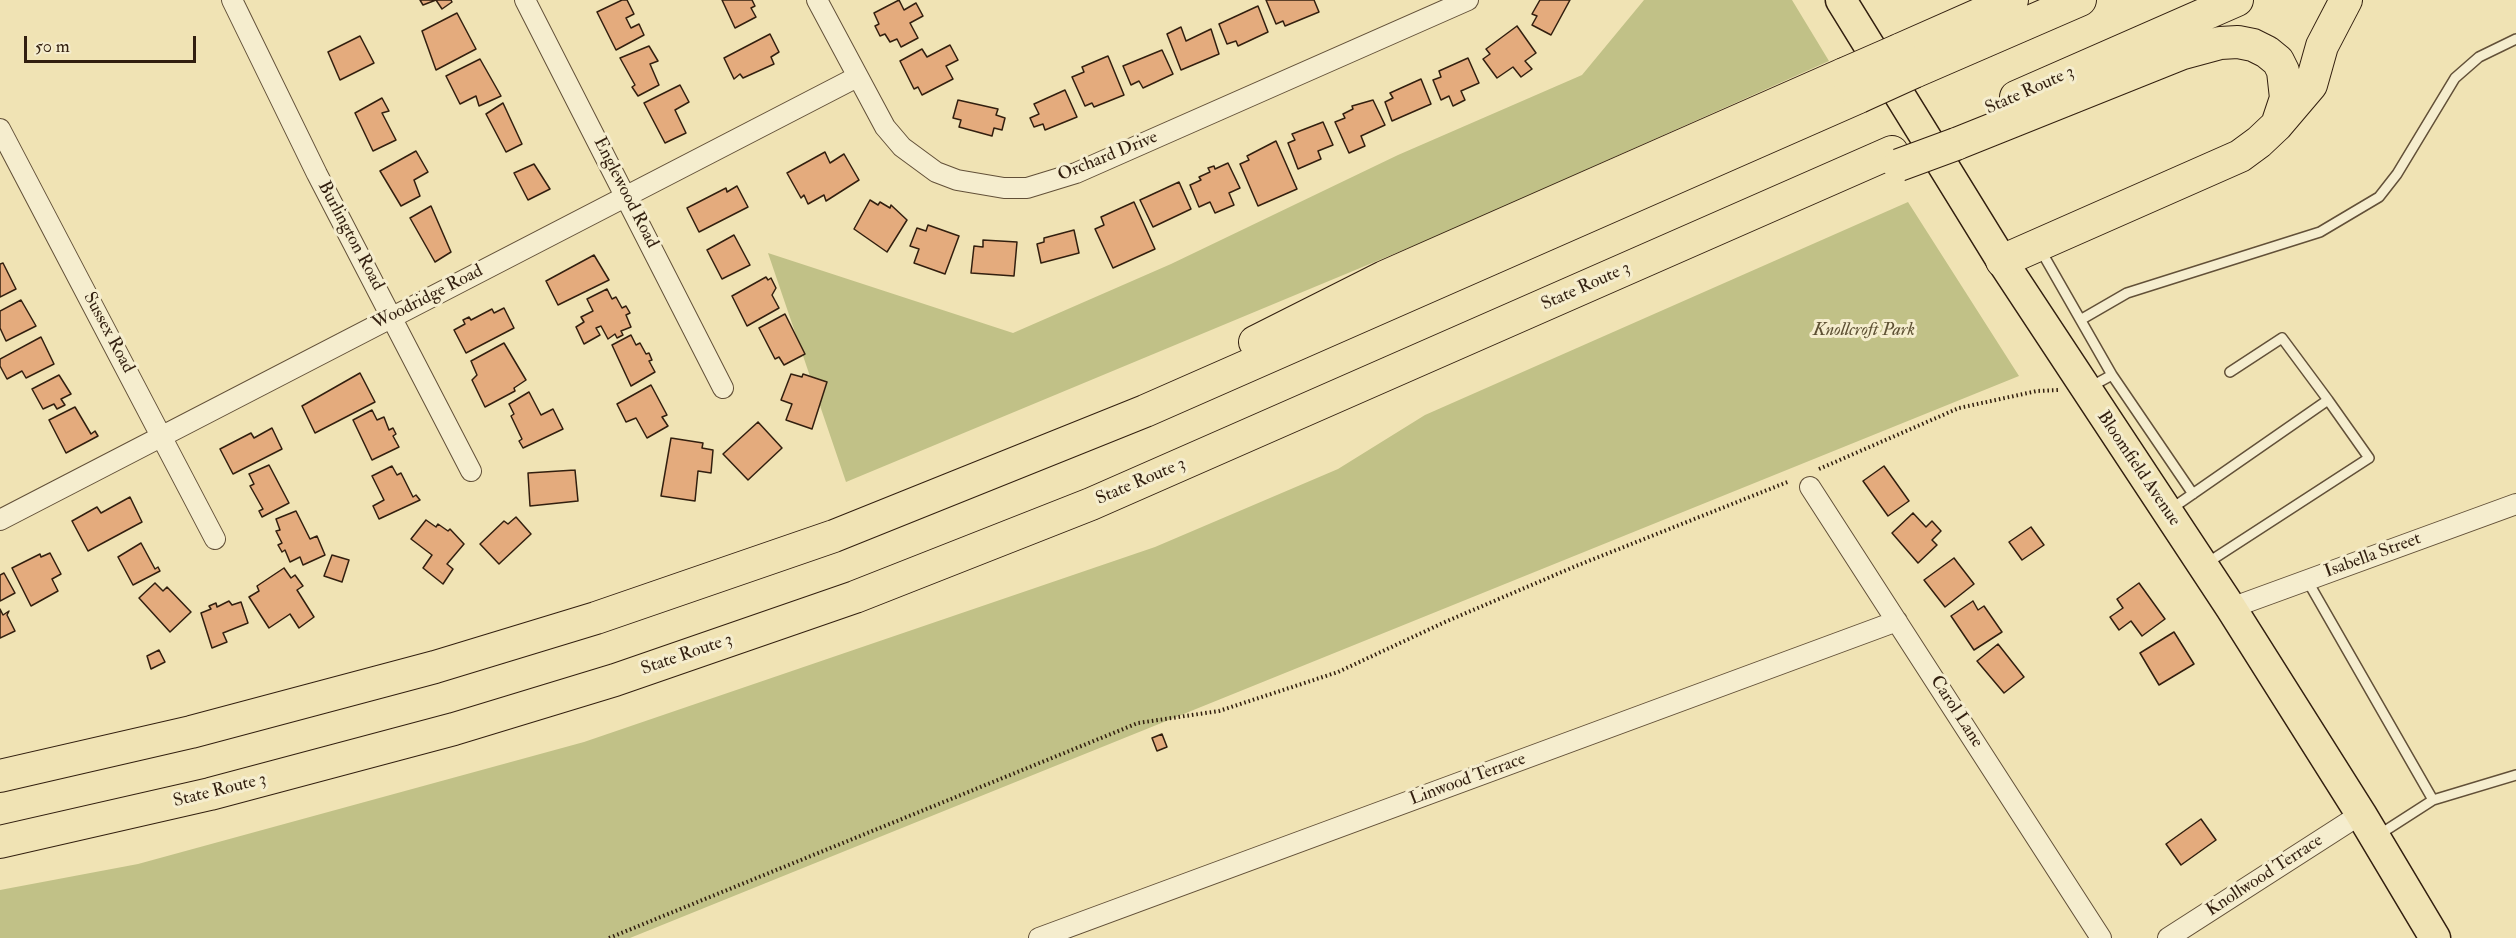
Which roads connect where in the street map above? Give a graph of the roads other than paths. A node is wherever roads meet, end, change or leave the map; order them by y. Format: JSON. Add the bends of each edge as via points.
{"nodes":[{"id":1,"x":232,"y":0,"type":"edge"},
{"id":2,"x":525,"y":0,"type":"edge"},
{"id":3,"x":817,"y":0,"type":"edge"},
{"id":4,"x":1468,"y":0,"type":"edge"},
{"id":5,"x":1841,"y":0,"type":"edge"},
{"id":6,"x":2012,"y":0,"type":"edge"},
{"id":7,"x":2080,"y":0,"type":"edge"},
{"id":8,"x":2237,"y":0,"type":"edge"},
{"id":9,"x":2346,"y":0,"type":"edge"},
{"id":10,"x":2516,"y":39,"type":"edge"},
{"id":11,"x":1906,"y":61,"type":"junction"},
{"id":12,"x":856,"y":77,"type":"junction"},
{"id":13,"x":2277,"y":126,"type":"junction"},
{"id":14,"x":0,"y":129,"type":"edge"},
{"id":15,"x":1951,"y":136,"type":"junction"},
{"id":16,"x":627,"y":196,"type":"junction"},
{"id":17,"x":2038,"y":245,"type":"junction"},
{"id":18,"x":2002,"y":261,"type":"junction"},
{"id":19,"x":392,"y":317,"type":"junction"},
{"id":20,"x":2082,"y":319,"type":"junction"},
{"id":21,"x":2230,"y":372,"type":"dead end"},
{"id":22,"x":2112,"y":375,"type":"junction"},
{"id":23,"x":723,"y":388,"type":"dead end"},
{"id":24,"x":2086,"y":390,"type":"junction"},
{"id":25,"x":2328,"y":400,"type":"junction"},
{"id":26,"x":162,"y":436,"type":"junction"},
{"id":27,"x":471,"y":471,"type":"dead end"},
{"id":28,"x":1806,"y":479,"type":"road end"},
{"id":29,"x":2193,"y":494,"type":"junction"},
{"id":30,"x":2516,"y":504,"type":"edge"},
{"id":31,"x":2167,"y":512,"type":"junction"},
{"id":32,"x":0,"y":520,"type":"edge"},
{"id":33,"x":214,"y":539,"type":"dead end"},
{"id":34,"x":2203,"y":566,"type":"junction"},
{"id":35,"x":2307,"y":580,"type":"junction"},
{"id":36,"x":2231,"y":608,"type":"junction"},
{"id":37,"x":1897,"y":621,"type":"junction"},
{"id":38,"x":2516,"y":775,"type":"edge"},
{"id":39,"x":0,"y":776,"type":"edge"},
{"id":40,"x":2433,"y":800,"type":"junction"},
{"id":41,"x":2368,"y":826,"type":"junction"},
{"id":42,"x":0,"y":842,"type":"edge"},
{"id":43,"x":1038,"y":938,"type":"edge"},
{"id":44,"x":2101,"y":938,"type":"edge"},
{"id":45,"x":2168,"y":938,"type":"edge"},
{"id":46,"x":2435,"y":938,"type":"edge"}],
"edges":[{"from":1,"to":19,"type":"street","name":"Burlington Road"},
{"from":2,"to":16,"type":"street","name":"Englewood Road"},
{"from":3,"to":12,"type":"street","name":"Orchard Drive"},
{"from":4,"to":12,"type":"street","name":"Orchard Drive","via":[[1076,173],[1027,188],[980,185],[936,172],[902,147],[885,127]]},
{"from":5,"to":18,"type":"main road","name":"Bloomfield Avenue"},
{"from":6,"to":11,"type":"highway"},
{"from":7,"to":11,"type":"highway"},
{"from":8,"to":15,"type":"highway","name":"State Route 3"},
{"from":9,"to":13,"type":"highway","via":[[2322,46],[2311,85]]},
{"from":10,"to":20,"type":"lane","via":[[2479,57],[2455,78],[2379,197],[2320,232],[2127,294]]},
{"from":11,"to":39,"type":"highway","bridge":true,"via":[[1231,374],[991,476],[755,565],[506,646],[272,712]]},
{"from":12,"to":16,"type":"street","name":"Woodridge Road"},
{"from":13,"to":15,"type":"highway","via":[[2286,98],[2278,61],[2253,45],[2220,42]]},
{"from":13,"to":17,"type":"highway","via":[[2240,156]]},
{"from":14,"to":26,"type":"street","name":"Sussex Road"},
{"from":15,"to":42,"type":"highway","name":"State Route 3","bridge":true,"via":[[1726,226],[1091,504],[845,601],[615,680],[442,732],[210,794]]},
{"from":16,"to":19,"type":"street","name":"Woodridge Road"},
{"from":16,"to":23,"type":"street","name":"Englewood Road"},
{"from":17,"to":18,"type":"highway"},
{"from":17,"to":20,"type":"lane"},
{"from":18,"to":24,"type":"main road","name":"Bloomfield Avenue"},
{"from":19,"to":26,"type":"street","name":"Woodridge Road"},
{"from":19,"to":27,"type":"street","name":"Burlington Road"},
{"from":20,"to":22,"type":"lane"},
{"from":21,"to":25,"type":"lane","via":[[2282,338]]},
{"from":22,"to":24,"type":"lane"},
{"from":22,"to":29,"type":"lane"},
{"from":24,"to":31,"type":"main road","name":"Bloomfield Avenue"},
{"from":25,"to":29,"type":"lane"},
{"from":25,"to":34,"type":"lane","via":[[2369,458]]},
{"from":26,"to":32,"type":"street","name":"Woodridge Road"},
{"from":26,"to":33,"type":"street","name":"Sussex Road"},
{"from":28,"to":37,"type":"street","name":"Carol Lane"},
{"from":29,"to":31,"type":"lane"},
{"from":30,"to":35,"type":"street","name":"Isabella Street"},
{"from":31,"to":34,"type":"main road","name":"Bloomfield Avenue"},
{"from":34,"to":36,"type":"main road","name":"Bloomfield Avenue"},
{"from":35,"to":36,"type":"street","name":"Isabella Street"},
{"from":35,"to":40,"type":"lane"},
{"from":36,"to":41,"type":"main road","name":"Bloomfield Avenue"},
{"from":37,"to":43,"type":"street","name":"Linwood Terrace"},
{"from":37,"to":44,"type":"street","name":"Carol Lane"},
{"from":38,"to":40,"type":"lane"},
{"from":40,"to":41,"type":"lane"},
{"from":41,"to":45,"type":"street","name":"Knollwood Terrace"},
{"from":41,"to":46,"type":"main road","name":"Bloomfield Avenue"}]}
